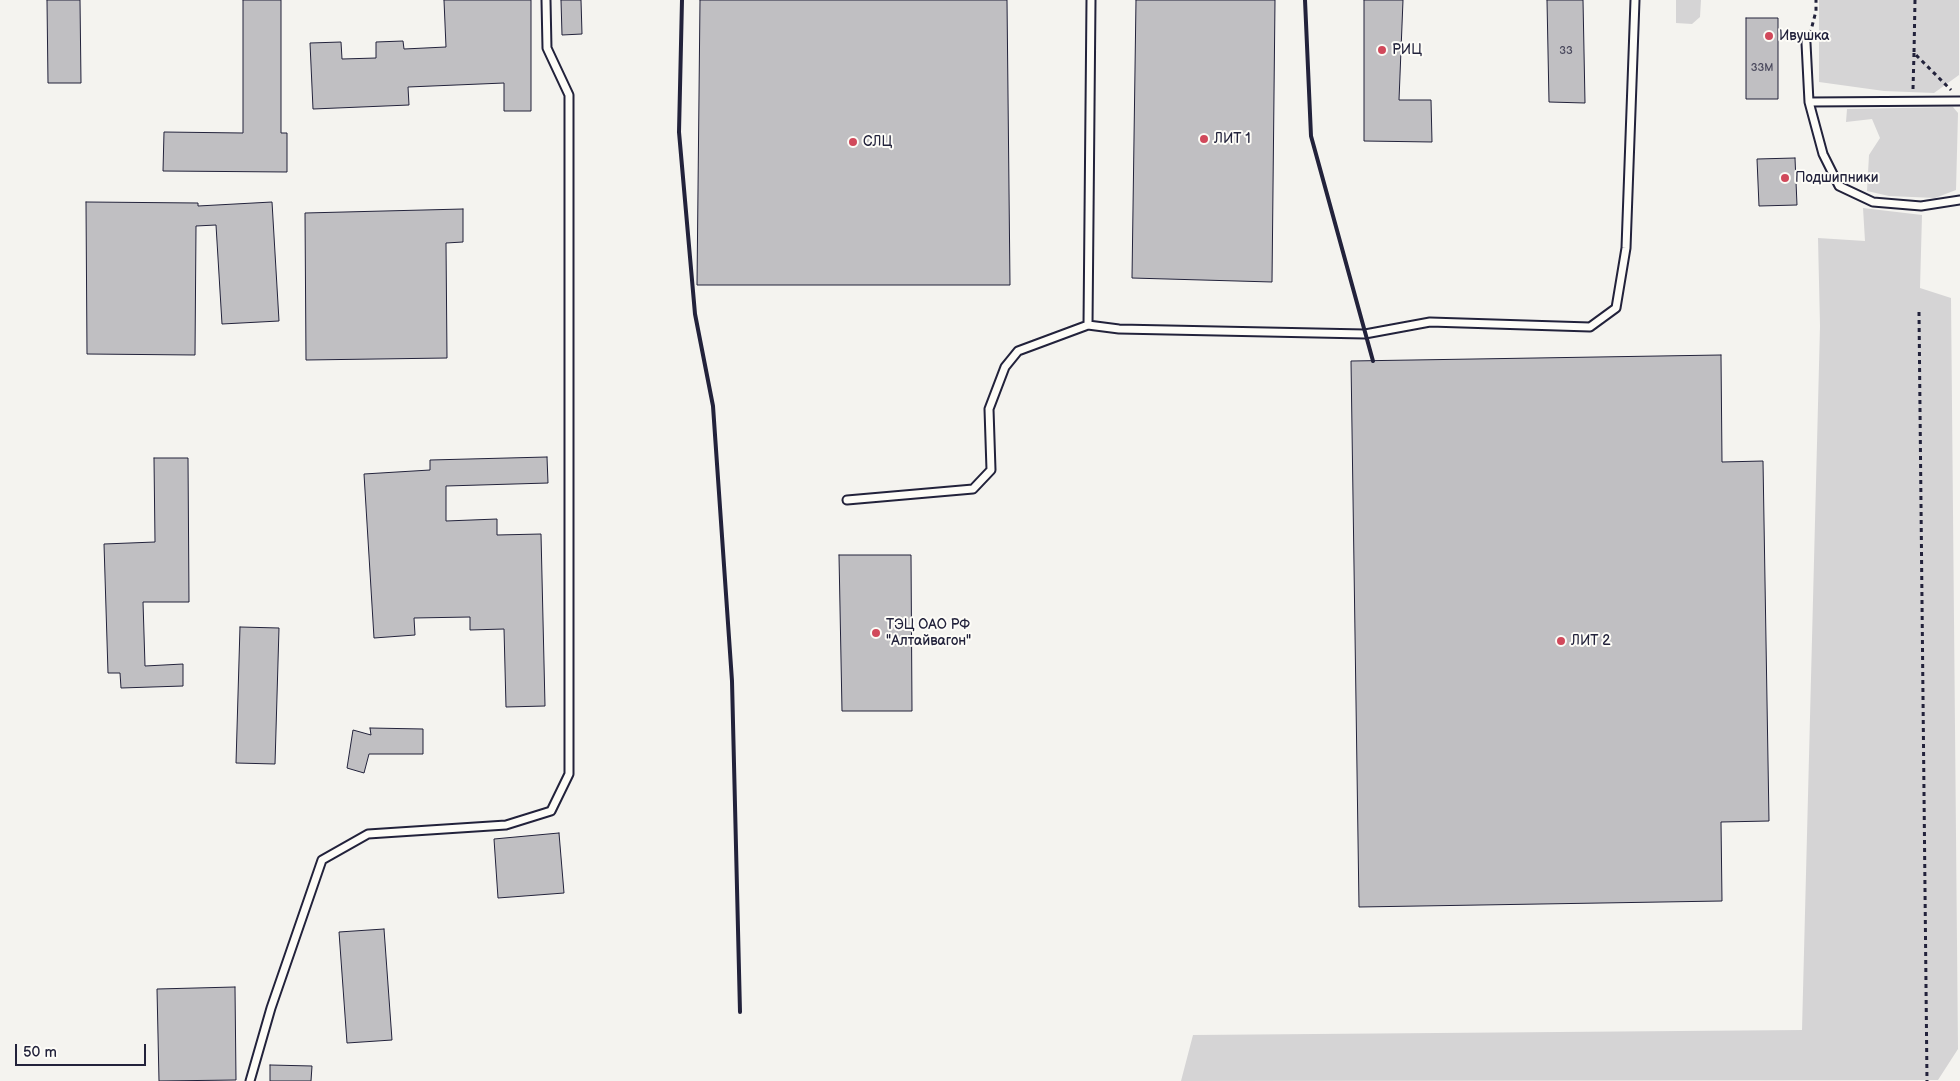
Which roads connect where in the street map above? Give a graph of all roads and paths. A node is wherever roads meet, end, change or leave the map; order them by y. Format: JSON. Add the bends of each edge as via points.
{"nodes":[{"id":1,"x":546,"y":0,"type":"edge"},
{"id":2,"x":1091,"y":0,"type":"edge"},
{"id":3,"x":1635,"y":0,"type":"edge"},
{"id":4,"x":1816,"y":0,"type":"edge"},
{"id":5,"x":1914,"y":0,"type":"edge"},
{"id":6,"x":1806,"y":43,"type":"joint"},
{"id":7,"x":1914,"y":52,"type":"junction"},
{"id":8,"x":1953,"y":93,"type":"dead end"},
{"id":9,"x":1913,"y":99,"type":"junction"},
{"id":10,"x":1960,"y":101,"type":"edge"},
{"id":11,"x":1809,"y":102,"type":"junction"},
{"id":12,"x":1960,"y":200,"type":"edge"},
{"id":13,"x":1919,"y":312,"type":"dead end"},
{"id":14,"x":1088,"y":326,"type":"junction"},
{"id":15,"x":847,"y":500,"type":"dead end"},
{"id":16,"x":250,"y":1081,"type":"edge"},
{"id":17,"x":1927,"y":1081,"type":"edge"}],
"edges":[{"from":1,"to":16,"type":"lane","via":[[547,48],[569,95],[569,774],[551,811],[506,825],[368,834],[322,860],[271,1008]]},
{"from":2,"to":14,"type":"lane"},
{"from":3,"to":14,"type":"lane","via":[[1626,248],[1616,308],[1590,327],[1430,322],[1365,334]]},
{"from":4,"to":6,"type":"path","via":[[1812,30]]},
{"from":5,"to":7,"type":"path"},
{"from":6,"to":11,"type":"lane"},
{"from":7,"to":8,"type":"path"},
{"from":7,"to":9,"type":"path"},
{"from":9,"to":10,"type":"lane"},
{"from":9,"to":11,"type":"lane"},
{"from":11,"to":12,"type":"lane","via":[[1823,154],[1838,186],[1873,202],[1921,206]]},
{"from":13,"to":17,"type":"path"},
{"from":14,"to":15,"type":"lane","via":[[1018,351],[1005,367],[989,409],[991,470],[973,489]]}]}
